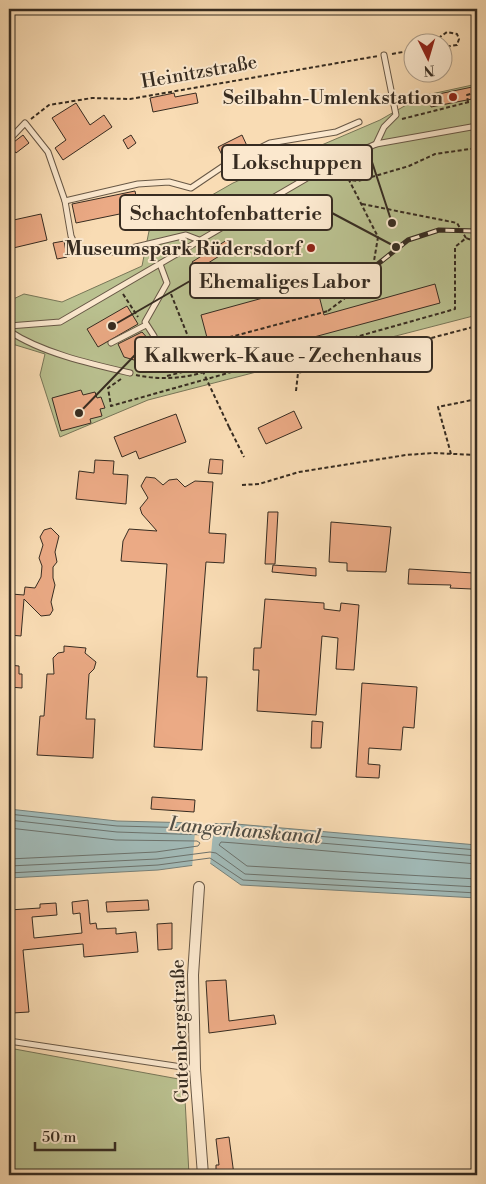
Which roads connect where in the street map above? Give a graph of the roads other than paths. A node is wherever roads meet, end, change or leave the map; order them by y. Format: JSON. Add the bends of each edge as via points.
{"nodes":[{"id":1,"x":384,"y":55,"type":"road end"},
{"id":2,"x":359,"y":122,"type":"dead end"},
{"id":3,"x":477,"y":126,"type":"edge"},
{"id":4,"x":9,"y":140,"type":"edge"},
{"id":5,"x":376,"y":144,"type":"junction"},
{"id":6,"x":65,"y":201,"type":"junction"},
{"id":7,"x":199,"y":240,"type":"junction"},
{"id":8,"x":160,"y":264,"type":"junction"},
{"id":9,"x":145,"y":323,"type":"junction"},
{"id":10,"x":9,"y":326,"type":"edge"},
{"id":11,"x":9,"y":331,"type":"edge"},
{"id":12,"x":154,"y":336,"type":"road end"},
{"id":13,"x":111,"y":343,"type":"dead end"},
{"id":14,"x":130,"y":373,"type":"road end"},
{"id":15,"x":199,"y":887,"type":"dead end"},
{"id":16,"x":9,"y":1041,"type":"edge"},
{"id":17,"x":195,"y":1069,"type":"junction"},
{"id":18,"x":203,"y":1175,"type":"edge"}],
"edges":[{"from":1,"to":5,"type":"lane","via":[[396,115],[384,127]]},
{"from":2,"to":6,"type":"lane","via":[[336,132],[270,143],[225,165],[191,188],[169,182],[138,184]]},
{"from":3,"to":5,"type":"lane"},
{"from":4,"to":6,"type":"lane","via":[[26,123],[48,152]]},
{"from":5,"to":7,"type":"lane","via":[[331,164]]},
{"from":6,"to":7,"type":"lane","via":[[71,236],[78,248],[115,252],[186,235]]},
{"from":7,"to":8,"type":"lane"},
{"from":8,"to":9,"type":"lane","via":[[167,283]]},
{"from":8,"to":10,"type":"lane","via":[[60,322]]},
{"from":9,"to":12,"type":"lane"},
{"from":9,"to":13,"type":"lane"},
{"from":11,"to":14,"type":"lane","via":[[22,340],[88,363]]},
{"from":15,"to":17,"type":"street","name":"Gutenbergstraße","via":[[193,947]]},
{"from":16,"to":17,"type":"lane"},
{"from":17,"to":18,"type":"street","name":"Gutenbergstraße"}]}
